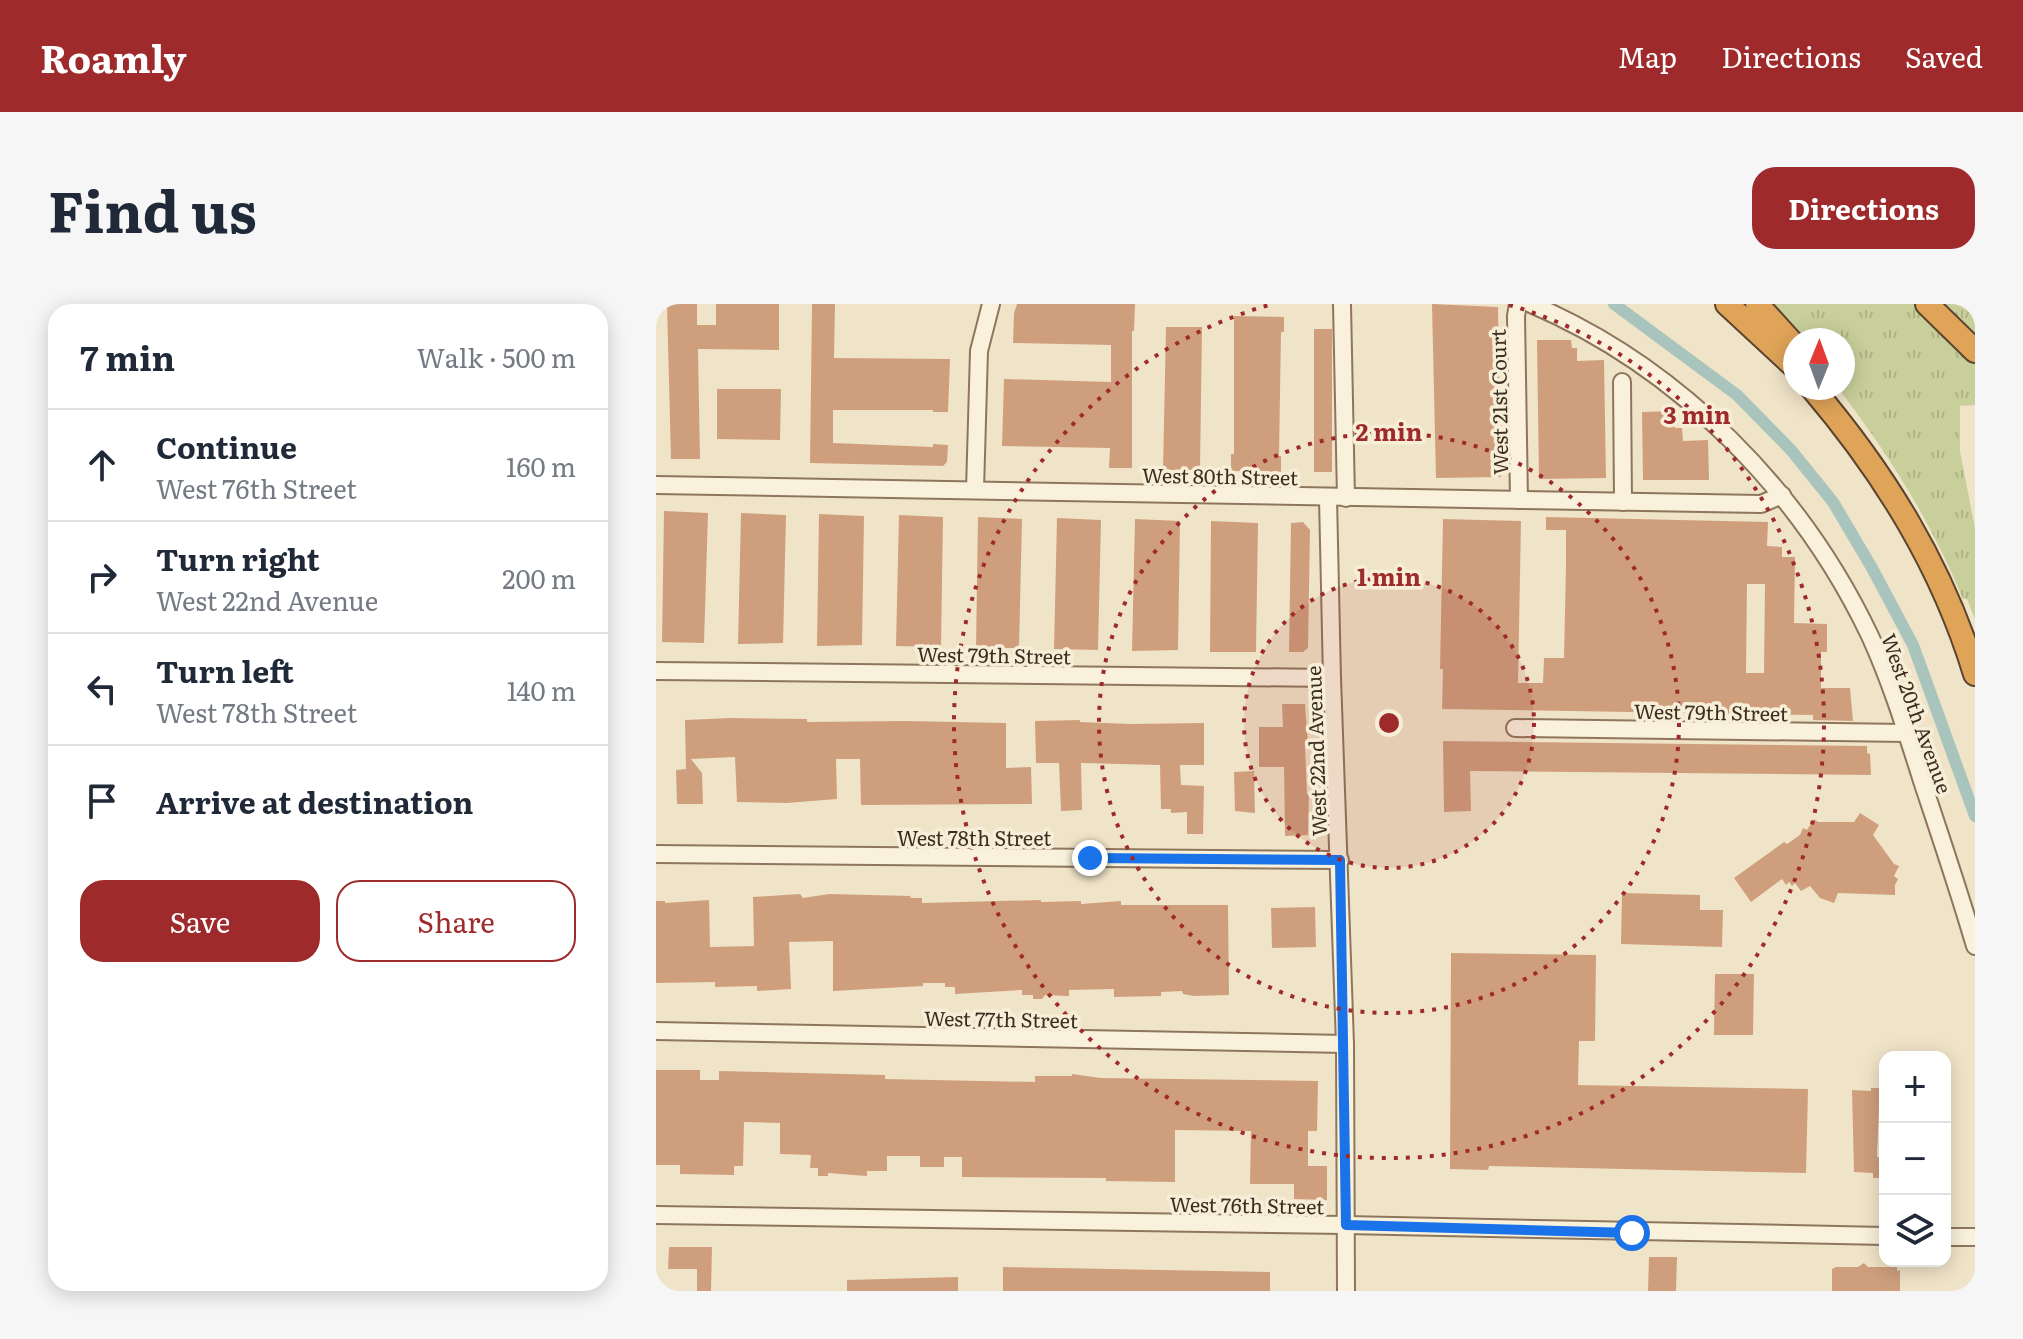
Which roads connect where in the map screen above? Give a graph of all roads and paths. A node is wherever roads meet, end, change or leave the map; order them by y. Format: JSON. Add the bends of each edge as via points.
{"nodes":[{"id":1,"x":991,"y":304,"type":"edge"},
{"id":2,"x":1342,"y":304,"type":"edge"},
{"id":3,"x":1518,"y":304,"type":"edge"},
{"id":4,"x":1531,"y":304,"type":"edge"},
{"id":5,"x":1727,"y":304,"type":"edge"},
{"id":6,"x":1757,"y":304,"type":"edge"},
{"id":7,"x":1927,"y":304,"type":"edge"},
{"id":8,"x":1783,"y":333,"type":"edge"},
{"id":9,"x":1975,"y":351,"type":"edge"},
{"id":10,"x":1783,"y":356,"type":"edge"},
{"id":11,"x":1622,"y":382,"type":"dead end"},
{"id":12,"x":1822,"y":400,"type":"edge"},
{"id":13,"x":1833,"y":400,"type":"edge"},
{"id":14,"x":1857,"y":442,"type":"junction"},
{"id":15,"x":656,"y":485,"type":"edge"},
{"id":16,"x":975,"y":490,"type":"junction"},
{"id":17,"x":1782,"y":495,"type":"junction"},
{"id":18,"x":1328,"y":498,"type":"junction"},
{"id":19,"x":1346,"y":498,"type":"junction"},
{"id":20,"x":1519,"y":500,"type":"junction"},
{"id":21,"x":1623,"y":502,"type":"junction"},
{"id":22,"x":656,"y":671,"type":"edge"},
{"id":23,"x":1975,"y":674,"type":"edge"},
{"id":24,"x":1332,"y":678,"type":"junction"},
{"id":25,"x":1515,"y":728,"type":"dead end"},
{"id":26,"x":1907,"y":733,"type":"junction"},
{"id":27,"x":656,"y":854,"type":"edge"},
{"id":28,"x":1340,"y":860,"type":"junction"},
{"id":29,"x":1975,"y":946,"type":"edge"},
{"id":30,"x":656,"y":1031,"type":"edge"},
{"id":31,"x":1345,"y":1044,"type":"junction"},
{"id":32,"x":656,"y":1215,"type":"edge"},
{"id":33,"x":1346,"y":1225,"type":"junction"},
{"id":34,"x":1879,"y":1236,"type":"edge"},
{"id":35,"x":1951,"y":1237,"type":"edge"},
{"id":36,"x":1975,"y":1237,"type":"edge"},
{"id":37,"x":1346,"y":1291,"type":"edge"}],
"edges":[{"from":1,"to":16,"type":"street","via":[[979,351]]},
{"from":2,"to":19,"type":"street"},
{"from":3,"to":20,"type":"street","name":"West 21st Court"},
{"from":4,"to":17,"type":"street","name":"West 20th Avenue","via":[[1598,338],[1661,380],[1726,435]]},
{"from":5,"to":10,"type":"highway"},
{"from":6,"to":8,"type":"highway"},
{"from":7,"to":9,"type":"highway"},
{"from":11,"to":21,"type":"street"},
{"from":12,"to":14,"type":"highway"},
{"from":13,"to":14,"type":"highway"},
{"from":14,"to":23,"type":"highway","via":[[1914,530]]},
{"from":15,"to":16,"type":"street","name":"West 80th Street"},
{"from":16,"to":18,"type":"street","name":"West 80th Street"},
{"from":17,"to":21,"type":"street","name":"West 80th Street","via":[[1761,504]]},
{"from":17,"to":26,"type":"street","name":"West 20th Avenue","via":[[1852,600]]},
{"from":18,"to":19,"type":"street","name":"West 80th Street"},
{"from":18,"to":24,"type":"street","name":"West 22nd Avenue"},
{"from":19,"to":20,"type":"street","name":"West 80th Street"},
{"from":20,"to":21,"type":"street","name":"West 80th Street"},
{"from":22,"to":24,"type":"street","name":"West 79th Street"},
{"from":24,"to":28,"type":"street","name":"West 22nd Avenue"},
{"from":25,"to":26,"type":"street","name":"West 79th Street"},
{"from":26,"to":29,"type":"street","name":"West 20th Avenue"},
{"from":27,"to":28,"type":"street","name":"West 78th Street"},
{"from":28,"to":31,"type":"street","name":"West 22nd Avenue"},
{"from":30,"to":31,"type":"street","name":"West 77th Street"},
{"from":31,"to":33,"type":"street","name":"West 22nd Avenue"},
{"from":32,"to":33,"type":"street","name":"West 76th Street"},
{"from":33,"to":34,"type":"street","name":"West 76th Street"},
{"from":33,"to":37,"type":"street","name":"West 22nd Avenue"},
{"from":35,"to":36,"type":"street"}]}
